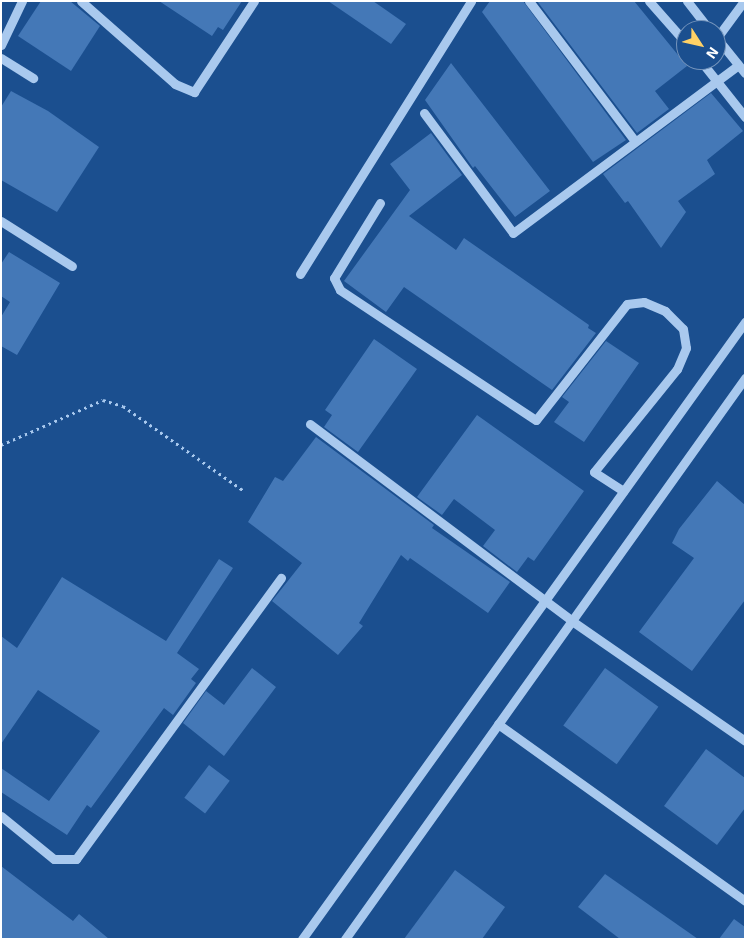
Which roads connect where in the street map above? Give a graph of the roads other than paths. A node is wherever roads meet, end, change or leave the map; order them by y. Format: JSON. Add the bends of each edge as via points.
{"nodes":[{"id":1,"x":22,"y":1,"type":"edge"},
{"id":2,"x":81,"y":1,"type":"edge"},
{"id":3,"x":254,"y":1,"type":"edge"},
{"id":4,"x":471,"y":1,"type":"edge"},
{"id":5,"x":529,"y":1,"type":"edge"},
{"id":6,"x":650,"y":1,"type":"edge"},
{"id":7,"x":687,"y":1,"type":"edge"},
{"id":8,"x":744,"y":1,"type":"edge"},
{"id":9,"x":702,"y":20,"type":"edge"},
{"id":10,"x":726,"y":25,"type":"edge"},
{"id":11,"x":676,"y":31,"type":"edge"},
{"id":12,"x":1,"y":45,"type":"edge"},
{"id":13,"x":726,"y":50,"type":"edge"},
{"id":14,"x":1,"y":58,"type":"edge"},
{"id":15,"x":738,"y":65,"type":"junction"},
{"id":16,"x":708,"y":70,"type":"edge"},
{"id":17,"x":745,"y":73,"type":"edge"},
{"id":18,"x":33,"y":78,"type":"dead end"},
{"id":19,"x":717,"y":80,"type":"junction"},
{"id":20,"x":424,"y":113,"type":"dead end"},
{"id":21,"x":745,"y":117,"type":"edge"},
{"id":22,"x":634,"y":140,"type":"junction"},
{"id":23,"x":380,"y":204,"type":"dead end"},
{"id":24,"x":1,"y":221,"type":"edge"},
{"id":25,"x":72,"y":266,"type":"dead end"},
{"id":26,"x":300,"y":274,"type":"dead end"},
{"id":27,"x":745,"y":322,"type":"edge"},
{"id":28,"x":745,"y":378,"type":"edge"},
{"id":29,"x":310,"y":424,"type":"dead end"},
{"id":30,"x":623,"y":492,"type":"junction"},
{"id":31,"x":281,"y":578,"type":"dead end"},
{"id":32,"x":544,"y":601,"type":"junction"},
{"id":33,"x":572,"y":621,"type":"junction"},
{"id":34,"x":498,"y":724,"type":"junction"},
{"id":35,"x":745,"y":741,"type":"edge"},
{"id":36,"x":1,"y":816,"type":"edge"},
{"id":37,"x":745,"y":901,"type":"edge"},
{"id":38,"x":302,"y":939,"type":"edge"},
{"id":39,"x":345,"y":939,"type":"edge"}],
"edges":[{"from":1,"to":12,"type":"street"},
{"from":2,"to":3,"type":"street","via":[[175,84],[194,92]]},
{"from":4,"to":26,"type":"street"},
{"from":5,"to":22,"type":"street"},
{"from":6,"to":11,"type":"street"},
{"from":7,"to":9,"type":"street"},
{"from":8,"to":10,"type":"street"},
{"from":13,"to":15,"type":"street"},
{"from":14,"to":18,"type":"street"},
{"from":15,"to":17,"type":"street"},
{"from":15,"to":19,"type":"street"},
{"from":16,"to":19,"type":"street"},
{"from":19,"to":21,"type":"street"},
{"from":19,"to":22,"type":"street"},
{"from":20,"to":22,"type":"street","via":[[513,233]]},
{"from":23,"to":30,"type":"street","via":[[334,278],[340,290],[536,420],[628,304],[644,302],[666,311],[683,329],[686,348],[677,369],[594,472]]},
{"from":24,"to":25,"type":"street"},
{"from":27,"to":30,"type":"street"},
{"from":28,"to":33,"type":"street"},
{"from":29,"to":32,"type":"street"},
{"from":30,"to":32,"type":"street"},
{"from":31,"to":36,"type":"street","via":[[76,859],[54,859]]},
{"from":32,"to":33,"type":"street"},
{"from":32,"to":38,"type":"street"},
{"from":33,"to":34,"type":"street"},
{"from":33,"to":35,"type":"street"},
{"from":34,"to":37,"type":"street"},
{"from":34,"to":39,"type":"street"}]}
